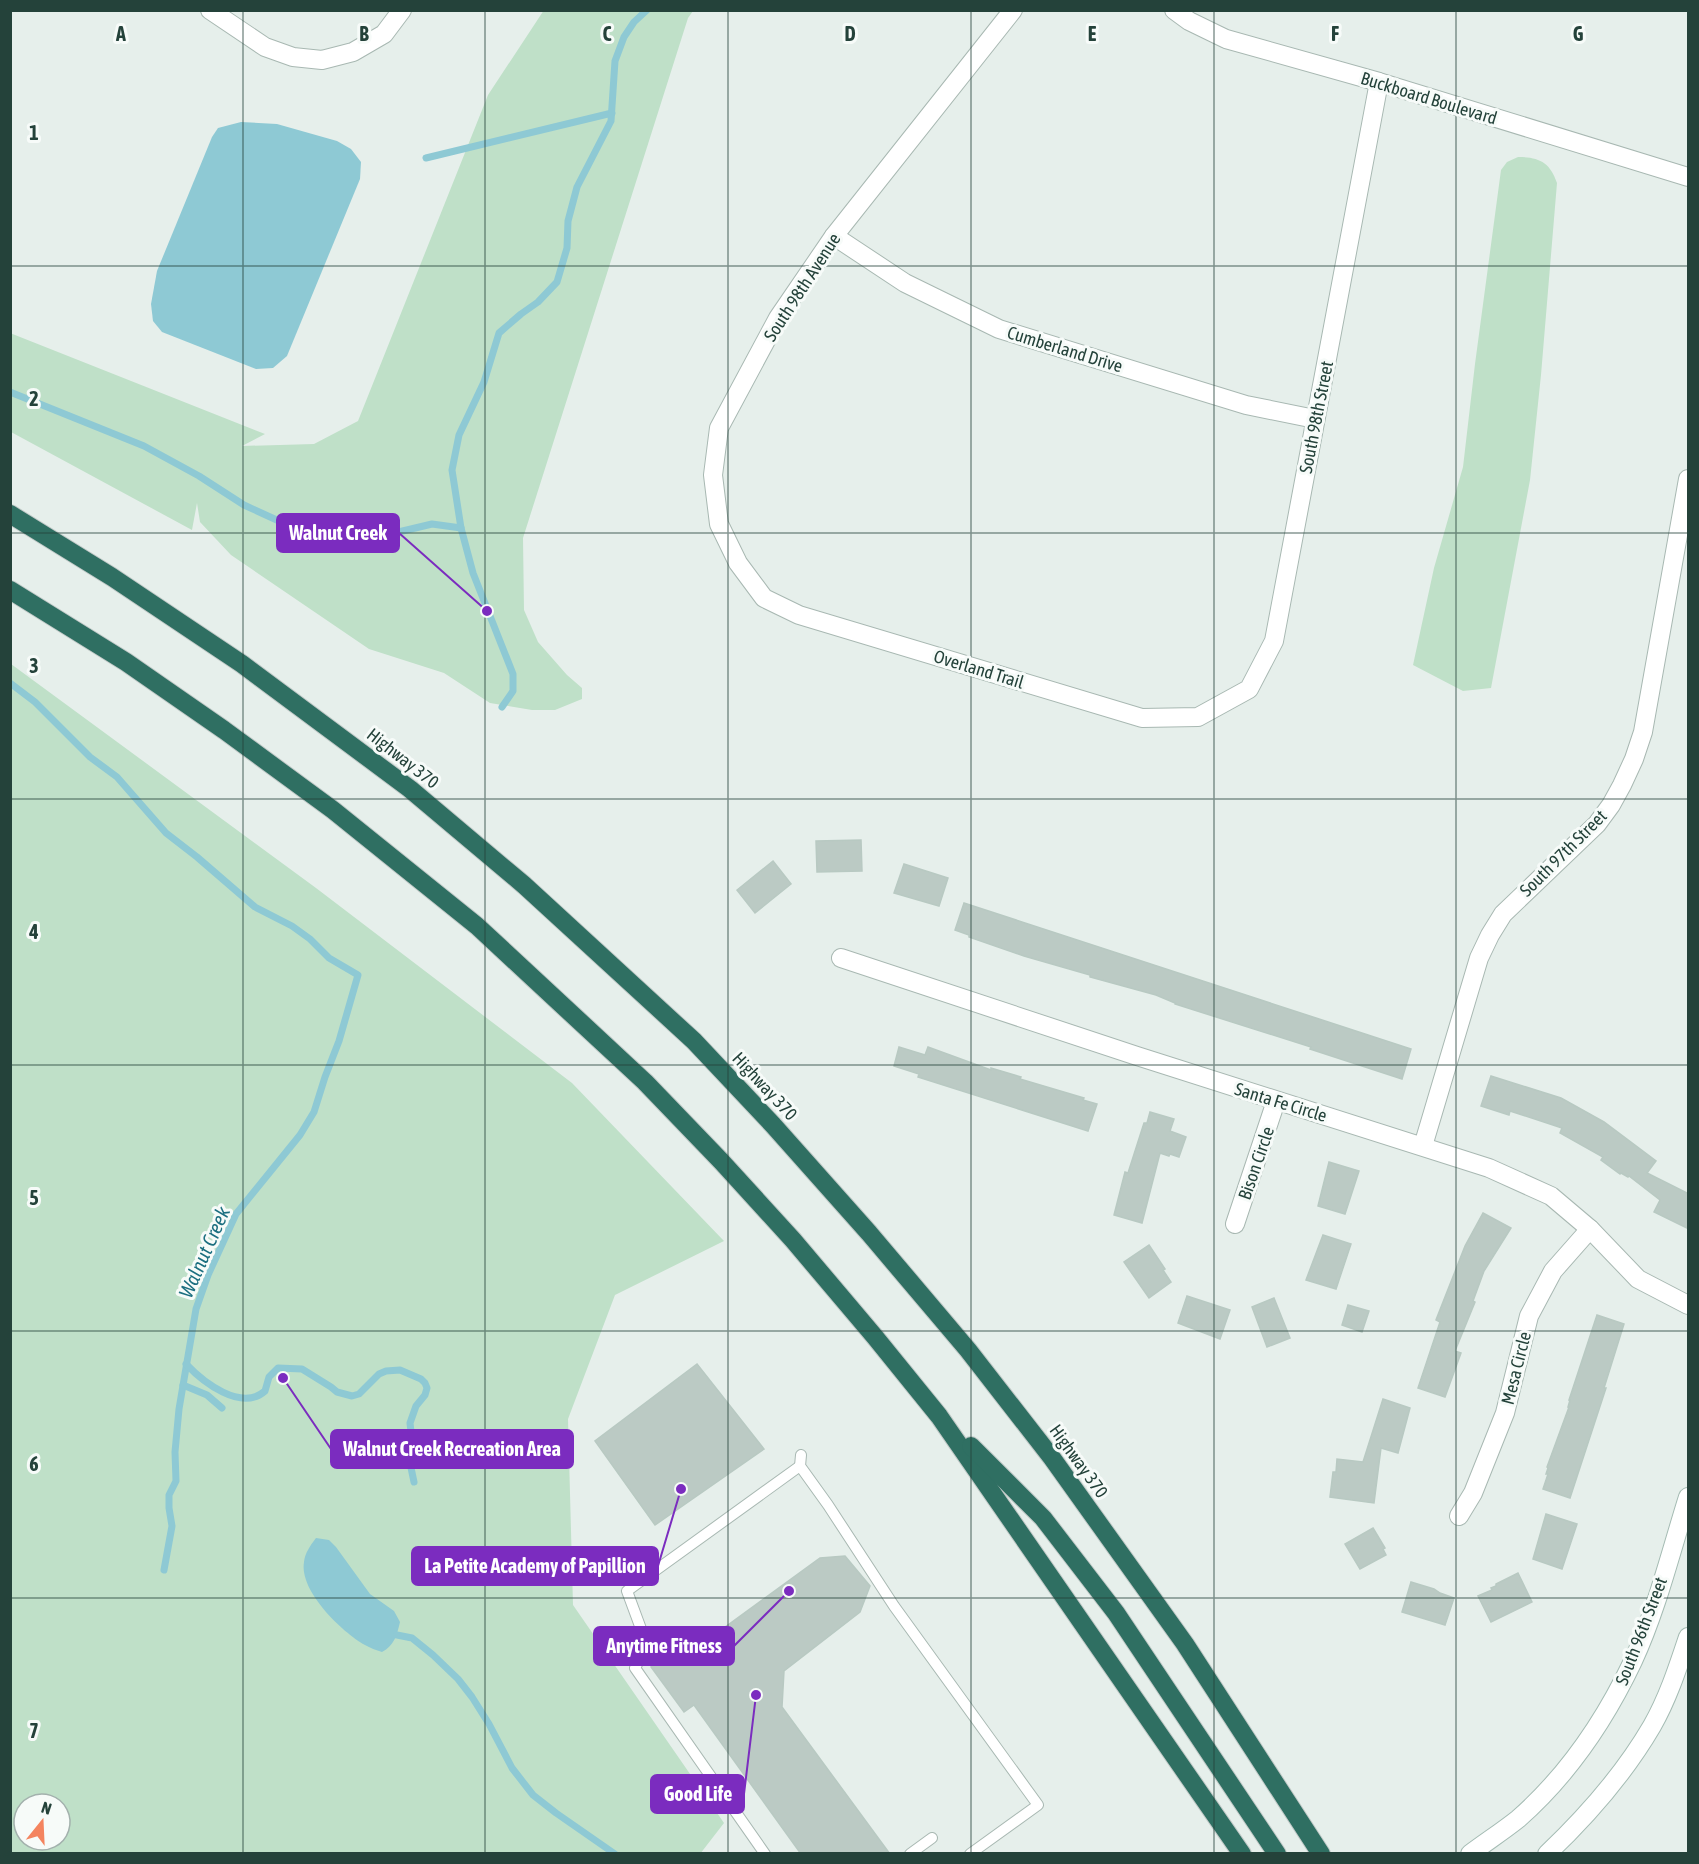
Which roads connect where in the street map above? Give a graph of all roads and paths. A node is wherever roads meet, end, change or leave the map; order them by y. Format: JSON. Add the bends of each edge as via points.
{"nodes":[{"id":1,"x":210,"y":10,"type":"edge"},
{"id":2,"x":402,"y":10,"type":"edge"},
{"id":3,"x":1013,"y":10,"type":"edge"},
{"id":4,"x":1174,"y":10,"type":"edge"},
{"id":5,"x":1380,"y":82,"type":"junction"},
{"id":6,"x":1689,"y":177,"type":"edge"},
{"id":7,"x":834,"y":236,"type":"junction"},
{"id":8,"x":1315,"y":419,"type":"junction"},
{"id":9,"x":1689,"y":479,"type":"edge"},
{"id":10,"x":10,"y":514,"type":"edge"},
{"id":11,"x":10,"y":590,"type":"edge"},
{"id":12,"x":764,"y":598,"type":"joint"},
{"id":13,"x":1198,"y":717,"type":"joint"},
{"id":14,"x":841,"y":958,"type":"dead end"},
{"id":15,"x":1276,"y":1101,"type":"junction"},
{"id":16,"x":1423,"y":1146,"type":"junction"},
{"id":17,"x":1235,"y":1224,"type":"dead end"},
{"id":18,"x":1590,"y":1229,"type":"junction"},
{"id":19,"x":1689,"y":1305,"type":"edge"},
{"id":20,"x":939,"y":1416,"type":"junction"},
{"id":21,"x":1689,"y":1497,"type":"edge"},
{"id":22,"x":1459,"y":1516,"type":"dead end"},
{"id":23,"x":1689,"y":1637,"type":"edge"},
{"id":24,"x":932,"y":1838,"type":"dead end"},
{"id":25,"x":765,"y":1854,"type":"edge"},
{"id":26,"x":910,"y":1854,"type":"edge"},
{"id":27,"x":970,"y":1854,"type":"edge"},
{"id":28,"x":1242,"y":1854,"type":"edge"},
{"id":29,"x":1276,"y":1854,"type":"edge"},
{"id":30,"x":1321,"y":1854,"type":"edge"},
{"id":31,"x":1470,"y":1854,"type":"edge"},
{"id":32,"x":1547,"y":1854,"type":"edge"}],
"edges":[{"from":1,"to":2,"type":"street","via":[[265,47],[293,57],[322,60],[353,52],[384,34]]},
{"from":3,"to":7,"type":"street","name":"South 98th Avenue"},
{"from":4,"to":5,"type":"street","name":"Buckboard Boulevard","via":[[1226,39]]},
{"from":5,"to":6,"type":"street","name":"Buckboard Boulevard"},
{"from":5,"to":8,"type":"street","name":"South 98th Street"},
{"from":7,"to":8,"type":"street","name":"Cumberland Drive","via":[[905,283],[999,329],[1246,405]]},
{"from":7,"to":12,"type":"street","name":"South 98th Avenue","via":[[778,318],[719,428],[713,475],[718,524],[738,563]]},
{"from":8,"to":13,"type":"street","name":"South 98th Street","via":[[1274,641],[1249,689]]},
{"from":9,"to":16,"type":"street","name":"South 97th Street","via":[[1643,732],[1634,759],[1597,824],[1503,914],[1490,935],[1479,958]]},
{"from":10,"to":30,"type":"highway","name":"Highway 370","via":[[242,664],[410,789],[524,885],[694,1041],[869,1233],[1038,1440],[1185,1644]]},
{"from":11,"to":20,"type":"highway","via":[[126,662],[224,730],[333,810],[477,926],[645,1082],[721,1161],[876,1337]]},
{"from":12,"to":13,"type":"street","name":"Overland Trail","via":[[810,619],[1142,718]]},
{"from":14,"to":15,"type":"street","name":"Santa Fe Circle"},
{"from":15,"to":16,"type":"street","name":"Santa Fe Circle"},
{"from":15,"to":17,"type":"street","name":"Bison Circle"},
{"from":16,"to":18,"type":"street","name":"Santa Fe Circle","via":[[1489,1167],[1551,1196]]},
{"from":18,"to":19,"type":"street","name":"Santa Fe Circle","via":[[1638,1279]]},
{"from":18,"to":22,"type":"street","name":"Mesa Circle","via":[[1553,1271],[1529,1316],[1505,1413],[1473,1493]]},
{"from":20,"to":28,"type":"highway"},
{"from":20,"to":29,"type":"highway","via":[[1051,1527],[1116,1613]]},
{"from":21,"to":31,"type":"street","name":"South 96th Street","via":[[1634,1659],[1592,1735],[1545,1793]]},
{"from":23,"to":32,"type":"street","via":[[1672,1684],[1647,1733],[1600,1798]]},
{"from":24,"to":26,"type":"lane"},
{"from":25,"to":27,"type":"lane","via":[[635,1668],[647,1645],[627,1591],[800,1460],[894,1606],[1038,1805]]}]}
